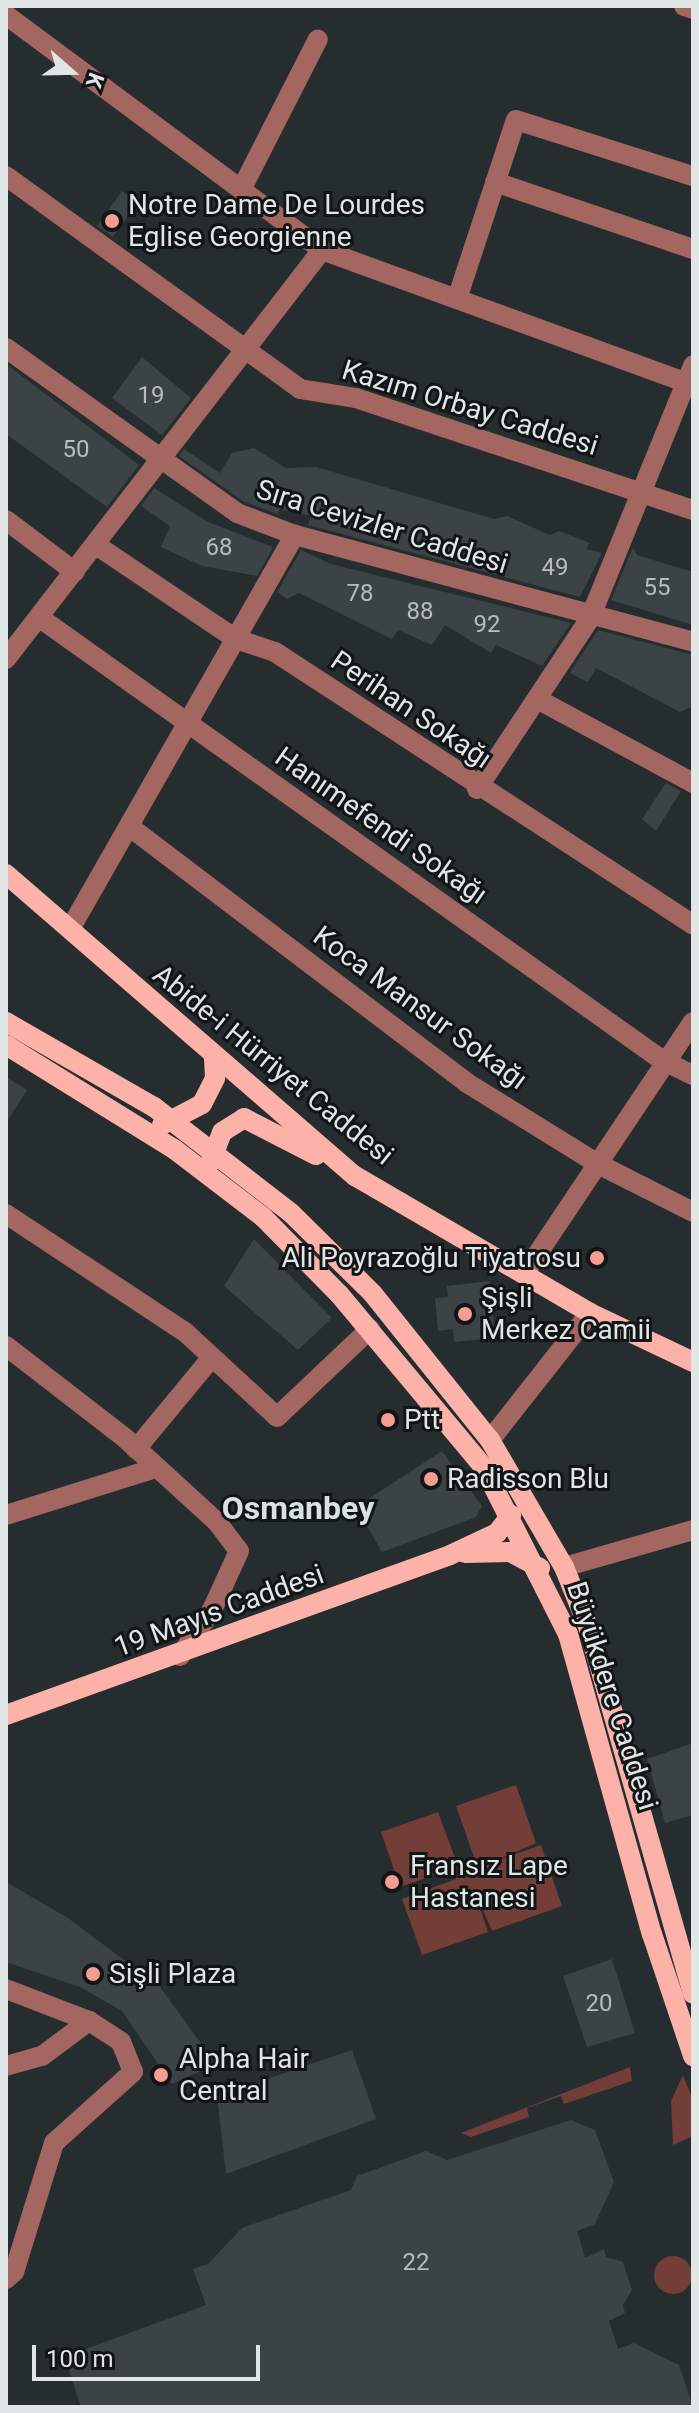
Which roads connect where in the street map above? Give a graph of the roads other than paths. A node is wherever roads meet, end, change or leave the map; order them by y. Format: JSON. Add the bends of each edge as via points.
{"nodes":[{"id":1,"x":684,"y":6,"type":"edge"},
{"id":2,"x":693,"y":9,"type":"edge"},
{"id":3,"x":6,"y":15,"type":"edge"},
{"id":4,"x":318,"y":39,"type":"dead end"},
{"id":5,"x":6,"y":176,"type":"edge"},
{"id":6,"x":693,"y":176,"type":"edge"},
{"id":7,"x":495,"y":182,"type":"junction"},
{"id":8,"x":241,"y":190,"type":"junction"},
{"id":9,"x":693,"y":249,"type":"edge"},
{"id":10,"x":322,"y":250,"type":"junction"},
{"id":11,"x":457,"y":299,"type":"junction"},
{"id":12,"x":6,"y":348,"type":"edge"},
{"id":13,"x":247,"y":353,"type":"junction"},
{"id":14,"x":691,"y":378,"type":"edge"},
{"id":15,"x":159,"y":463,"type":"junction"},
{"id":16,"x":642,"y":492,"type":"junction"},
{"id":17,"x":693,"y":510,"type":"edge"},
{"id":18,"x":6,"y":520,"type":"edge"},
{"id":19,"x":295,"y":535,"type":"junction"},
{"id":20,"x":96,"y":545,"type":"junction"},
{"id":21,"x":75,"y":572,"type":"junction"},
{"id":22,"x":40,"y":618,"type":"junction"},
{"id":23,"x":590,"y":618,"type":"junction"},
{"id":24,"x":236,"y":639,"type":"junction"},
{"id":25,"x":693,"y":642,"type":"edge"},
{"id":26,"x":6,"y":659,"type":"edge"},
{"id":27,"x":539,"y":700,"type":"junction"},
{"id":28,"x":188,"y":723,"type":"junction"},
{"id":29,"x":693,"y":783,"type":"edge"},
{"id":30,"x":477,"y":789,"type":"junction"},
{"id":31,"x":130,"y":827,"type":"junction"},
{"id":32,"x":6,"y":874,"type":"edge"},
{"id":33,"x":693,"y":925,"type":"edge"},
{"id":34,"x":70,"y":929,"type":"junction"},
{"id":35,"x":6,"y":1022,"type":"edge"},
{"id":36,"x":693,"y":1022,"type":"edge"},
{"id":37,"x":6,"y":1045,"type":"edge"},
{"id":38,"x":214,"y":1059,"type":"junction"},
{"id":39,"x":667,"y":1062,"type":"junction"},
{"id":40,"x":693,"y":1075,"type":"edge"},
{"id":41,"x":109,"y":1107,"type":"junction"},
{"id":42,"x":174,"y":1123,"type":"junction"},
{"id":43,"x":212,"y":1150,"type":"junction"},
{"id":44,"x":600,"y":1165,"type":"junction"},
{"id":45,"x":355,"y":1176,"type":"junction"},
{"id":46,"x":214,"y":1178,"type":"junction"},
{"id":47,"x":693,"y":1212,"type":"edge"},
{"id":48,"x":6,"y":1214,"type":"edge"},
{"id":49,"x":524,"y":1274,"type":"junction"},
{"id":50,"x":590,"y":1313,"type":"junction"},
{"id":51,"x":370,"y":1329,"type":"junction"},
{"id":52,"x":6,"y":1346,"type":"edge"},
{"id":53,"x":212,"y":1357,"type":"junction"},
{"id":54,"x":693,"y":1362,"type":"edge"},
{"id":55,"x":490,"y":1440,"type":"junction"},
{"id":56,"x":136,"y":1449,"type":"junction"},
{"id":57,"x":156,"y":1468,"type":"junction"},
{"id":58,"x":11,"y":1504,"type":"edge"},
{"id":59,"x":511,"y":1515,"type":"junction"},
{"id":60,"x":693,"y":1530,"type":"edge"},
{"id":61,"x":450,"y":1555,"type":"junction"},
{"id":62,"x":564,"y":1567,"type":"junction"},
{"id":63,"x":540,"y":1568,"type":"junction"},
{"id":64,"x":180,"y":1656,"type":"junction"},
{"id":65,"x":6,"y":1715,"type":"edge"},
{"id":66,"x":652,"y":1934,"type":"junction"},
{"id":67,"x":688,"y":1968,"type":"edge"},
{"id":68,"x":6,"y":1989,"type":"edge"},
{"id":69,"x":693,"y":1993,"type":"edge"},
{"id":70,"x":89,"y":2021,"type":"junction"},
{"id":71,"x":693,"y":2056,"type":"edge"},
{"id":72,"x":6,"y":2066,"type":"edge"},
{"id":73,"x":6,"y":2279,"type":"edge"}],
"edges":[{"from":1,"to":2,"type":"street"},
{"from":3,"to":8,"type":"street"},
{"from":4,"to":8,"type":"street"},
{"from":5,"to":13,"type":"street","name":"Kazım Orbay Caddesi"},
{"from":6,"to":7,"type":"street","via":[[516,120]]},
{"from":7,"to":9,"type":"street"},
{"from":7,"to":11,"type":"street"},
{"from":8,"to":10,"type":"street"},
{"from":10,"to":11,"type":"street"},
{"from":10,"to":13,"type":"street"},
{"from":11,"to":14,"type":"street"},
{"from":12,"to":15,"type":"street","name":"Sıra Cevizler Caddesi"},
{"from":13,"to":15,"type":"street"},
{"from":13,"to":16,"type":"street","name":"Kazım Orbay Caddesi","via":[[300,389],[356,398]]},
{"from":14,"to":16,"type":"street"},
{"from":15,"to":19,"type":"street","name":"Sıra Cevizler Caddesi","via":[[216,503]]},
{"from":15,"to":20,"type":"street"},
{"from":16,"to":17,"type":"street","name":"Kazım Orbay Caddesi"},
{"from":16,"to":23,"type":"street"},
{"from":18,"to":21,"type":"street"},
{"from":19,"to":23,"type":"street","name":"Sıra Cevizler Caddesi"},
{"from":19,"to":24,"type":"street"},
{"from":20,"to":21,"type":"street"},
{"from":20,"to":24,"type":"street","name":"Perihan Sokağı"},
{"from":21,"to":22,"type":"street"},
{"from":22,"to":26,"type":"street"},
{"from":22,"to":28,"type":"street","name":"Hanımefendi Sokağı"},
{"from":23,"to":25,"type":"street","name":"Sıra Cevizler Caddesi"},
{"from":23,"to":27,"type":"street"},
{"from":24,"to":28,"type":"street"},
{"from":24,"to":30,"type":"street","name":"Perihan Sokağı","via":[[275,652]]},
{"from":27,"to":29,"type":"street"},
{"from":27,"to":30,"type":"street"},
{"from":28,"to":31,"type":"street"},
{"from":28,"to":39,"type":"street","name":"Hanımefendi Sokağı"},
{"from":30,"to":33,"type":"street","name":"Perihan Sokağı"},
{"from":31,"to":34,"type":"street"},
{"from":31,"to":44,"type":"street","name":"Koca Mansur Sokağı","via":[[467,1083]]},
{"from":32,"to":34,"type":"main road","name":"Abide-i Hürriyet Caddesi"},
{"from":34,"to":38,"type":"main road","name":"Abide-i Hürriyet Caddesi"},
{"from":35,"to":42,"type":"main road","name":"Büyükdere Caddesi"},
{"from":36,"to":39,"type":"street"},
{"from":37,"to":41,"type":"main road"},
{"from":38,"to":42,"type":"main road","via":[[211,1090]]},
{"from":38,"to":45,"type":"main road","name":"Abide-i Hürriyet Caddesi"},
{"from":39,"to":40,"type":"street","name":"Hanımefendi Sokağı"},
{"from":39,"to":44,"type":"street"},
{"from":41,"to":42,"type":"main road","via":[[158,1124]]},
{"from":41,"to":46,"type":"main road","name":"Büyükdere Caddesi"},
{"from":42,"to":43,"type":"main road","name":"Büyükdere Caddesi"},
{"from":43,"to":45,"type":"main road","via":[[229,1124],[244,1118]]},
{"from":43,"to":46,"type":"main road"},
{"from":43,"to":55,"type":"main road","name":"Büyükdere Caddesi","via":[[328,1246]]},
{"from":44,"to":47,"type":"street","name":"Koca Mansur Sokağı"},
{"from":44,"to":49,"type":"street"},
{"from":45,"to":49,"type":"main road","name":"Abide-i Hürriyet Caddesi"},
{"from":46,"to":51,"type":"main road","name":"Büyükdere Caddesi","via":[[294,1245]]},
{"from":48,"to":53,"type":"street"},
{"from":49,"to":50,"type":"main road","name":"Abide-i Hürriyet Caddesi"},
{"from":50,"to":54,"type":"main road","name":"Abide-i Hürriyet Caddesi"},
{"from":50,"to":55,"type":"street"},
{"from":51,"to":53,"type":"street","via":[[277,1417]]},
{"from":51,"to":59,"type":"main road","name":"Büyükdere Caddesi","via":[[473,1451]]},
{"from":52,"to":56,"type":"street"},
{"from":53,"to":56,"type":"street"},
{"from":55,"to":62,"type":"main road","name":"Büyükdere Caddesi"},
{"from":56,"to":57,"type":"street"},
{"from":57,"to":58,"type":"street"},
{"from":57,"to":64,"type":"street","via":[[239,1551],[212,1610]]},
{"from":59,"to":61,"type":"main road","name":"19 Mayıs Caddesi","via":[[497,1533]]},
{"from":59,"to":63,"type":"main road","name":"Büyükdere Caddesi"},
{"from":60,"to":62,"type":"street"},
{"from":61,"to":63,"type":"main road","name":"19 Mayıs Caddesi","via":[[510,1552]]},
{"from":61,"to":64,"type":"main road","name":"19 Mayıs Caddesi"},
{"from":62,"to":67,"type":"main road","name":"Büyükdere Caddesi","via":[[633,1774]]},
{"from":63,"to":66,"type":"main road","name":"Büyükdere Caddesi","via":[[568,1634]]},
{"from":64,"to":65,"type":"main road","name":"19 Mayıs Caddesi"},
{"from":66,"to":67,"type":"main road","via":[[670,1963]]},
{"from":66,"to":71,"type":"main road","name":"Büyükdere Caddesi"},
{"from":67,"to":69,"type":"main road","name":"Büyükdere Caddesi"},
{"from":68,"to":70,"type":"street"},
{"from":70,"to":72,"type":"street","via":[[42,2056]]},
{"from":70,"to":73,"type":"street","via":[[121,2042],[133,2072],[54,2143],[24,2244]]}]}
